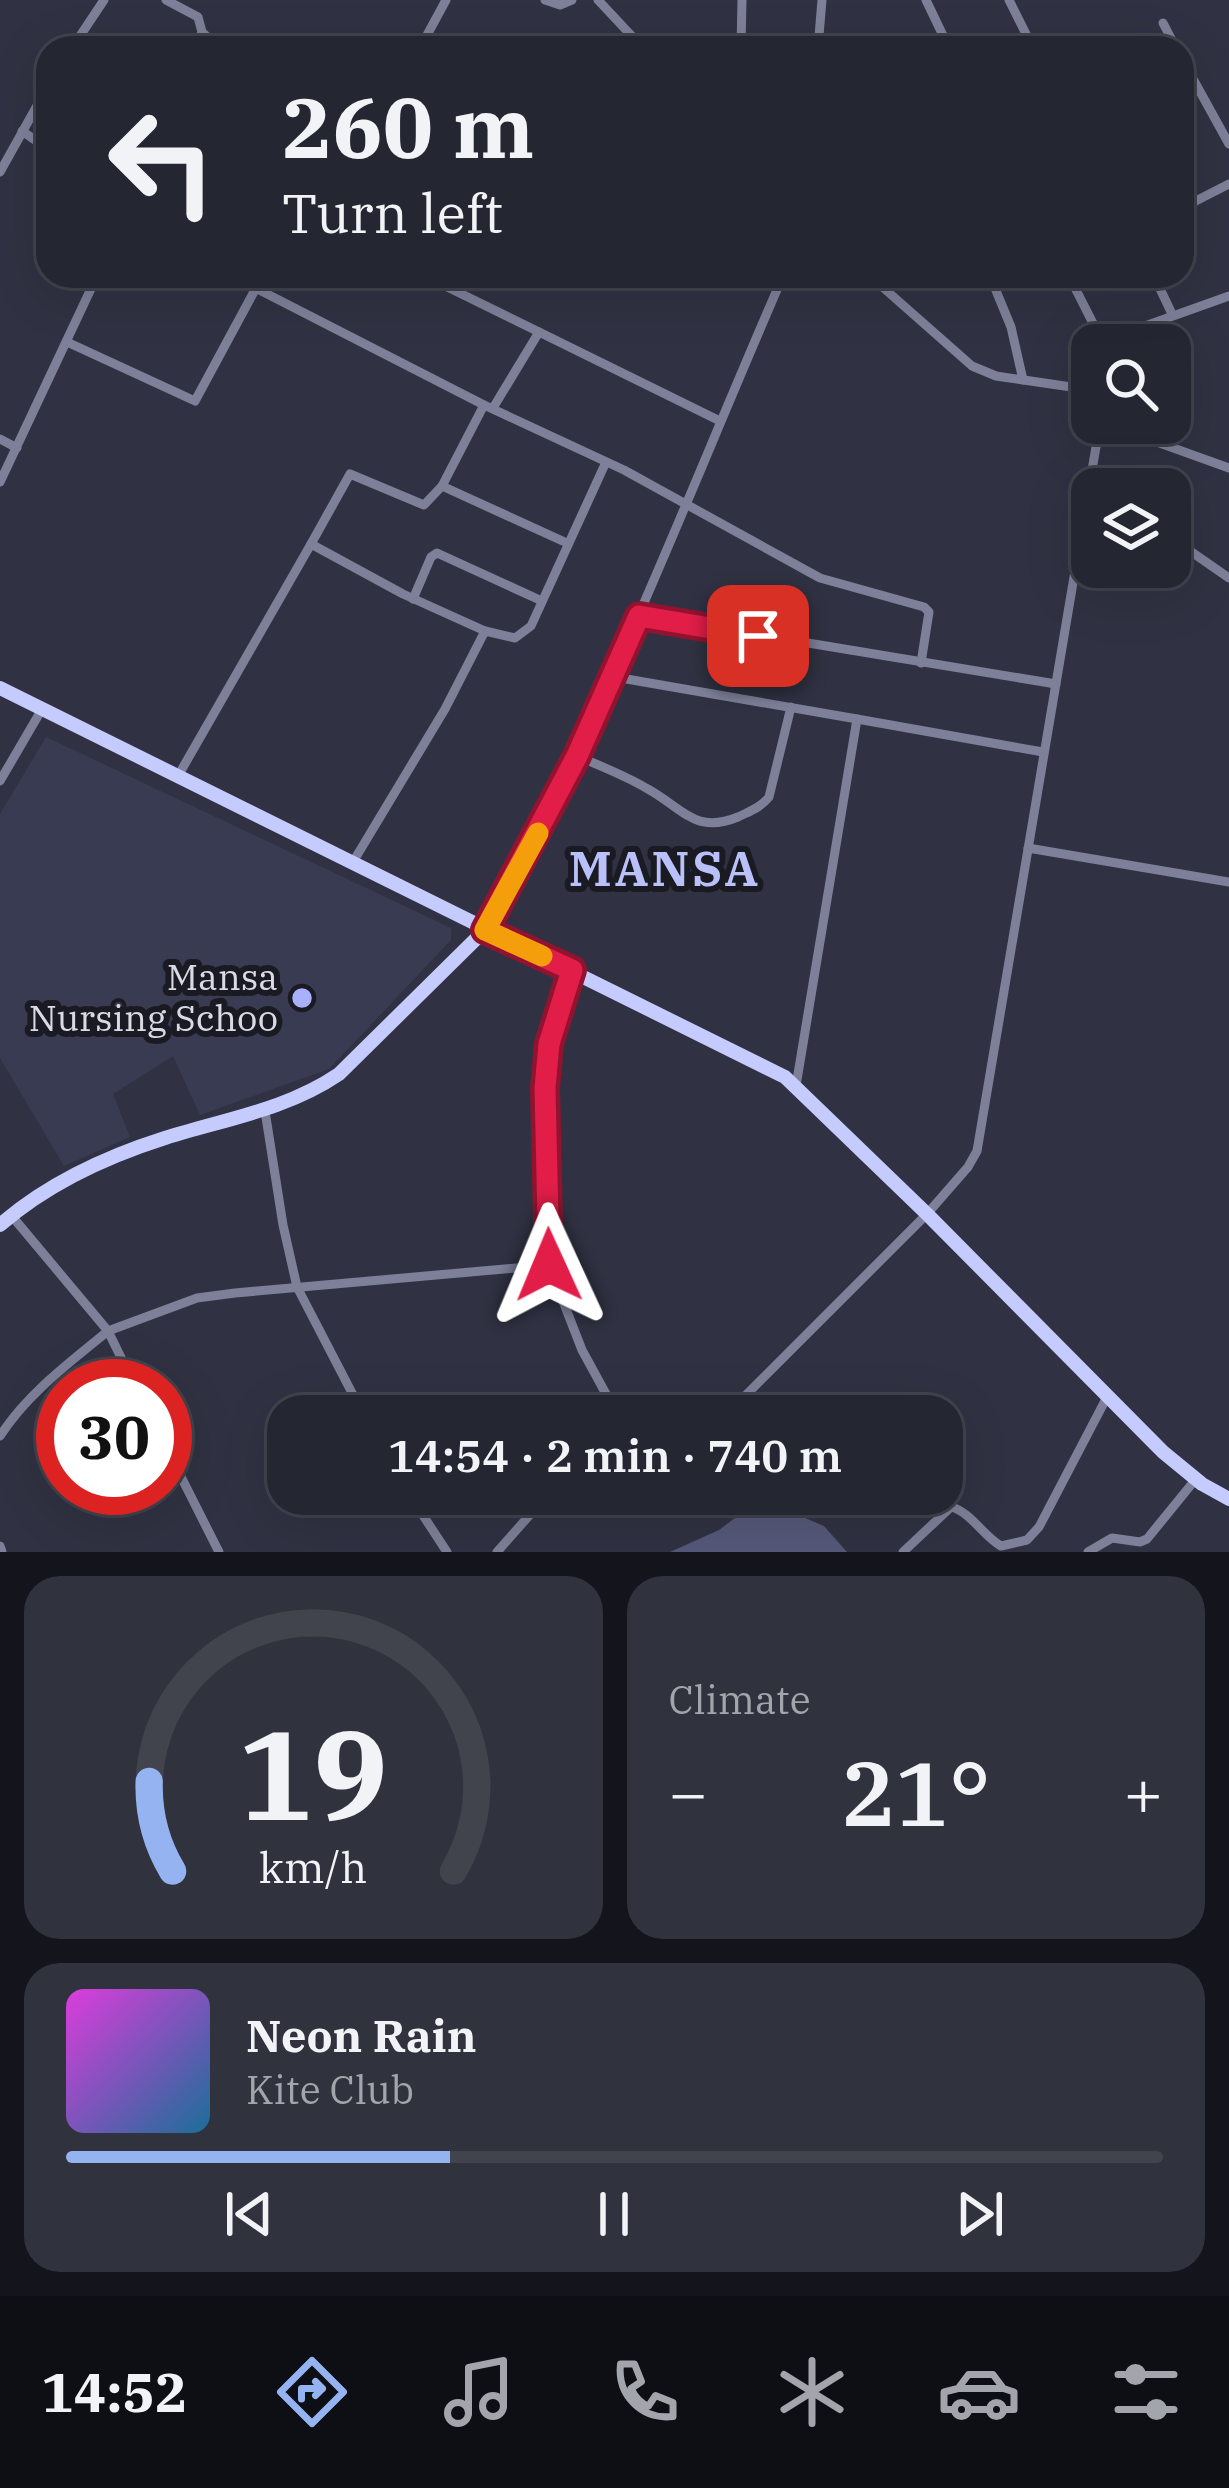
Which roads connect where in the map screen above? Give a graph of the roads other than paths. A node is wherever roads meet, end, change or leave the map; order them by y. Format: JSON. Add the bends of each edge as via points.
{"nodes":[{"id":1,"x":104,"y":0,"type":"edge"},
{"id":2,"x":166,"y":0,"type":"edge"},
{"id":3,"x":446,"y":0,"type":"edge"},
{"id":4,"x":545,"y":0,"type":"edge"},
{"id":5,"x":572,"y":0,"type":"edge"},
{"id":6,"x":598,"y":0,"type":"edge"},
{"id":7,"x":742,"y":0,"type":"edge"},
{"id":8,"x":821,"y":0,"type":"edge"},
{"id":9,"x":926,"y":0,"type":"edge"},
{"id":10,"x":1010,"y":0,"type":"edge"},
{"id":11,"x":1162,"y":23,"type":"dead end"},
{"id":12,"x":202,"y":32,"type":"junction"},
{"id":13,"x":80,"y":36,"type":"edge"},
{"id":14,"x":200,"y":36,"type":"edge"},
{"id":15,"x":206,"y":36,"type":"edge"},
{"id":16,"x":426,"y":36,"type":"edge"},
{"id":17,"x":632,"y":36,"type":"edge"},
{"id":18,"x":742,"y":36,"type":"edge"},
{"id":19,"x":819,"y":36,"type":"edge"},
{"id":20,"x":943,"y":36,"type":"edge"},
{"id":21,"x":1028,"y":36,"type":"edge"},
{"id":22,"x":1169,"y":36,"type":"edge"},
{"id":23,"x":1194,"y":80,"type":"edge"},
{"id":24,"x":36,"y":107,"type":"edge"},
{"id":25,"x":22,"y":131,"type":"junction"},
{"id":26,"x":36,"y":141,"type":"edge"},
{"id":27,"x":1229,"y":144,"type":"edge"},
{"id":28,"x":0,"y":172,"type":"edge"},
{"id":29,"x":1229,"y":184,"type":"edge"},
{"id":30,"x":1194,"y":202,"type":"edge"},
{"id":31,"x":92,"y":288,"type":"edge"},
{"id":32,"x":256,"y":288,"type":"joint"},
{"id":33,"x":449,"y":288,"type":"edge"},
{"id":34,"x":778,"y":288,"type":"edge"},
{"id":35,"x":884,"y":288,"type":"edge"},
{"id":36,"x":995,"y":288,"type":"edge"},
{"id":37,"x":1075,"y":288,"type":"edge"},
{"id":38,"x":1160,"y":288,"type":"edge"},
{"id":39,"x":1229,"y":296,"type":"edge"},
{"id":40,"x":1172,"y":314,"type":"junction"},
{"id":41,"x":1094,"y":324,"type":"edge"},
{"id":42,"x":1149,"y":324,"type":"edge"},
{"id":43,"x":539,"y":332,"type":"junction"},
{"id":44,"x":67,"y":342,"type":"junction"},
{"id":45,"x":1023,"y":380,"type":"junction"},
{"id":46,"x":1071,"y":387,"type":"edge"},
{"id":47,"x":489,"y":406,"type":"junction"},
{"id":48,"x":720,"y":421,"type":"junction"},
{"id":49,"x":0,"y":439,"type":"edge"},
{"id":50,"x":1161,"y":444,"type":"edge"},
{"id":51,"x":17,"y":448,"type":"junction"},
{"id":52,"x":606,"y":462,"type":"junction"},
{"id":53,"x":1229,"y":468,"type":"edge"},
{"id":54,"x":0,"y":482,"type":"edge"},
{"id":55,"x":442,"y":486,"type":"junction"},
{"id":56,"x":684,"y":503,"type":"junction"},
{"id":57,"x":567,"y":543,"type":"junction"},
{"id":58,"x":311,"y":544,"type":"junction"},
{"id":59,"x":1191,"y":552,"type":"edge"},
{"id":60,"x":1229,"y":578,"type":"edge"},
{"id":61,"x":1075,"y":588,"type":"edge"},
{"id":62,"x":413,"y":599,"type":"junction"},
{"id":63,"x":542,"y":601,"type":"junction"},
{"id":64,"x":639,"y":616,"type":"junction"},
{"id":65,"x":485,"y":631,"type":"junction"},
{"id":66,"x":921,"y":663,"type":"junction"},
{"id":67,"x":615,"y":677,"type":"junction"},
{"id":68,"x":1056,"y":684,"type":"junction"},
{"id":69,"x":0,"y":688,"type":"edge"},
{"id":70,"x":791,"y":707,"type":"junction"},
{"id":71,"x":42,"y":709,"type":"junction"},
{"id":72,"x":856,"y":718,"type":"junction"},
{"id":73,"x":1043,"y":752,"type":"junction"},
{"id":74,"x":577,"y":756,"type":"junction"},
{"id":75,"x":177,"y":776,"type":"junction"},
{"id":76,"x":0,"y":782,"type":"edge"},
{"id":77,"x":1028,"y":848,"type":"junction"},
{"id":78,"x":353,"y":862,"type":"junction"},
{"id":79,"x":1229,"y":882,"type":"edge"},
{"id":80,"x":485,"y":930,"type":"junction"},
{"id":81,"x":572,"y":970,"type":"junction"},
{"id":82,"x":796,"y":1086,"type":"junction"},
{"id":83,"x":265,"y":1111,"type":"junction"},
{"id":84,"x":927,"y":1214,"type":"junction"},
{"id":85,"x":3,"y":1221,"type":"edge"},
{"id":86,"x":549,"y":1265,"type":"junction"},
{"id":87,"x":298,"y":1287,"type":"junction"},
{"id":88,"x":108,"y":1331,"type":"junction"},
{"id":89,"x":122,"y":1359,"type":"edge"},
{"id":90,"x":353,"y":1395,"type":"edge"},
{"id":91,"x":607,"y":1395,"type":"edge"},
{"id":92,"x":746,"y":1395,"type":"edge"},
{"id":93,"x":1107,"y":1397,"type":"junction"},
{"id":94,"x":0,"y":1436,"type":"edge"},
{"id":95,"x":1196,"y":1480,"type":"junction"},
{"id":96,"x":192,"y":1498,"type":"edge"},
{"id":97,"x":1229,"y":1499,"type":"edge"},
{"id":98,"x":423,"y":1515,"type":"edge"},
{"id":99,"x":530,"y":1515,"type":"edge"},
{"id":100,"x":219,"y":1552,"type":"edge"},
{"id":101,"x":447,"y":1552,"type":"edge"},
{"id":102,"x":497,"y":1552,"type":"edge"},
{"id":103,"x":902,"y":1552,"type":"edge"},
{"id":104,"x":1088,"y":1552,"type":"edge"}],
"edges":[{"from":1,"to":13,"type":"street"},
{"from":2,"to":12,"type":"street","via":[[198,17]]},
{"from":3,"to":16,"type":"street"},
{"from":4,"to":5,"type":"street"},
{"from":6,"to":17,"type":"street"},
{"from":7,"to":18,"type":"street"},
{"from":8,"to":19,"type":"street"},
{"from":9,"to":20,"type":"street"},
{"from":10,"to":21,"type":"street"},
{"from":11,"to":22,"type":"street"},
{"from":12,"to":14,"type":"street"},
{"from":12,"to":15,"type":"street"},
{"from":23,"to":27,"type":"street"},
{"from":24,"to":25,"type":"street"},
{"from":25,"to":26,"type":"street"},
{"from":25,"to":28,"type":"street"},
{"from":29,"to":30,"type":"street"},
{"from":31,"to":44,"type":"street"},
{"from":32,"to":44,"type":"street","via":[[194,401]]},
{"from":32,"to":47,"type":"street"},
{"from":33,"to":43,"type":"street"},
{"from":34,"to":48,"type":"street"},
{"from":35,"to":45,"type":"street","via":[[972,366]]},
{"from":36,"to":45,"type":"street"},
{"from":37,"to":41,"type":"street"},
{"from":38,"to":40,"type":"street"},
{"from":39,"to":40,"type":"street"},
{"from":40,"to":42,"type":"street"},
{"from":43,"to":47,"type":"street"},
{"from":43,"to":48,"type":"street"},
{"from":44,"to":51,"type":"street"},
{"from":45,"to":46,"type":"street"},
{"from":47,"to":52,"type":"street"},
{"from":47,"to":55,"type":"street"},
{"from":48,"to":56,"type":"street"},
{"from":49,"to":51,"type":"street"},
{"from":50,"to":53,"type":"street"},
{"from":51,"to":54,"type":"street"},
{"from":52,"to":56,"type":"street"},
{"from":52,"to":57,"type":"street"},
{"from":55,"to":57,"type":"street"},
{"from":55,"to":58,"type":"street","via":[[422,506],[350,474]]},
{"from":56,"to":64,"type":"street"},
{"from":56,"to":66,"type":"street","via":[[820,578],[928,609]]},
{"from":57,"to":63,"type":"street"},
{"from":58,"to":62,"type":"street"},
{"from":58,"to":75,"type":"street"},
{"from":59,"to":60,"type":"street"},
{"from":61,"to":68,"type":"street"},
{"from":62,"to":63,"type":"street","via":[[437,554]]},
{"from":62,"to":65,"type":"street"},
{"from":63,"to":65,"type":"street","via":[[520,637]]},
{"from":64,"to":66,"type":"street"},
{"from":64,"to":67,"type":"street"},
{"from":65,"to":78,"type":"street"},
{"from":66,"to":68,"type":"street"},
{"from":67,"to":70,"type":"street"},
{"from":67,"to":74,"type":"street"},
{"from":68,"to":73,"type":"street"},
{"from":69,"to":71,"type":"main road"},
{"from":70,"to":72,"type":"street"},
{"from":70,"to":74,"type":"street","via":[[769,797],[718,825],[690,818]]},
{"from":71,"to":75,"type":"main road"},
{"from":71,"to":76,"type":"street"},
{"from":72,"to":73,"type":"street"},
{"from":72,"to":82,"type":"street"},
{"from":73,"to":77,"type":"street"},
{"from":74,"to":80,"type":"street"},
{"from":75,"to":78,"type":"main road"},
{"from":77,"to":79,"type":"street"},
{"from":77,"to":84,"type":"street","via":[[977,1150]]},
{"from":78,"to":80,"type":"main road"},
{"from":80,"to":81,"type":"main road"},
{"from":80,"to":83,"type":"main road","via":[[339,1074]]},
{"from":81,"to":82,"type":"main road"},
{"from":81,"to":86,"type":"street","via":[[545,1088]]},
{"from":82,"to":84,"type":"main road"},
{"from":83,"to":85,"type":"main road","via":[[104,1162]]},
{"from":83,"to":87,"type":"street"},
{"from":84,"to":92,"type":"street"},
{"from":84,"to":93,"type":"main road"},
{"from":85,"to":88,"type":"street"},
{"from":86,"to":87,"type":"street"},
{"from":86,"to":91,"type":"street"},
{"from":87,"to":88,"type":"street","via":[[197,1298]]},
{"from":87,"to":90,"type":"street"},
{"from":88,"to":89,"type":"street"},
{"from":88,"to":94,"type":"street","via":[[46,1382]]},
{"from":93,"to":95,"type":"main road"},
{"from":93,"to":103,"type":"street","via":[[1028,1540],[1001,1546],[951,1508]]},
{"from":95,"to":97,"type":"main road"},
{"from":95,"to":104,"type":"street","via":[[1147,1539],[1112,1538]]},
{"from":96,"to":100,"type":"street"},
{"from":98,"to":101,"type":"street"},
{"from":99,"to":102,"type":"street"}]}
